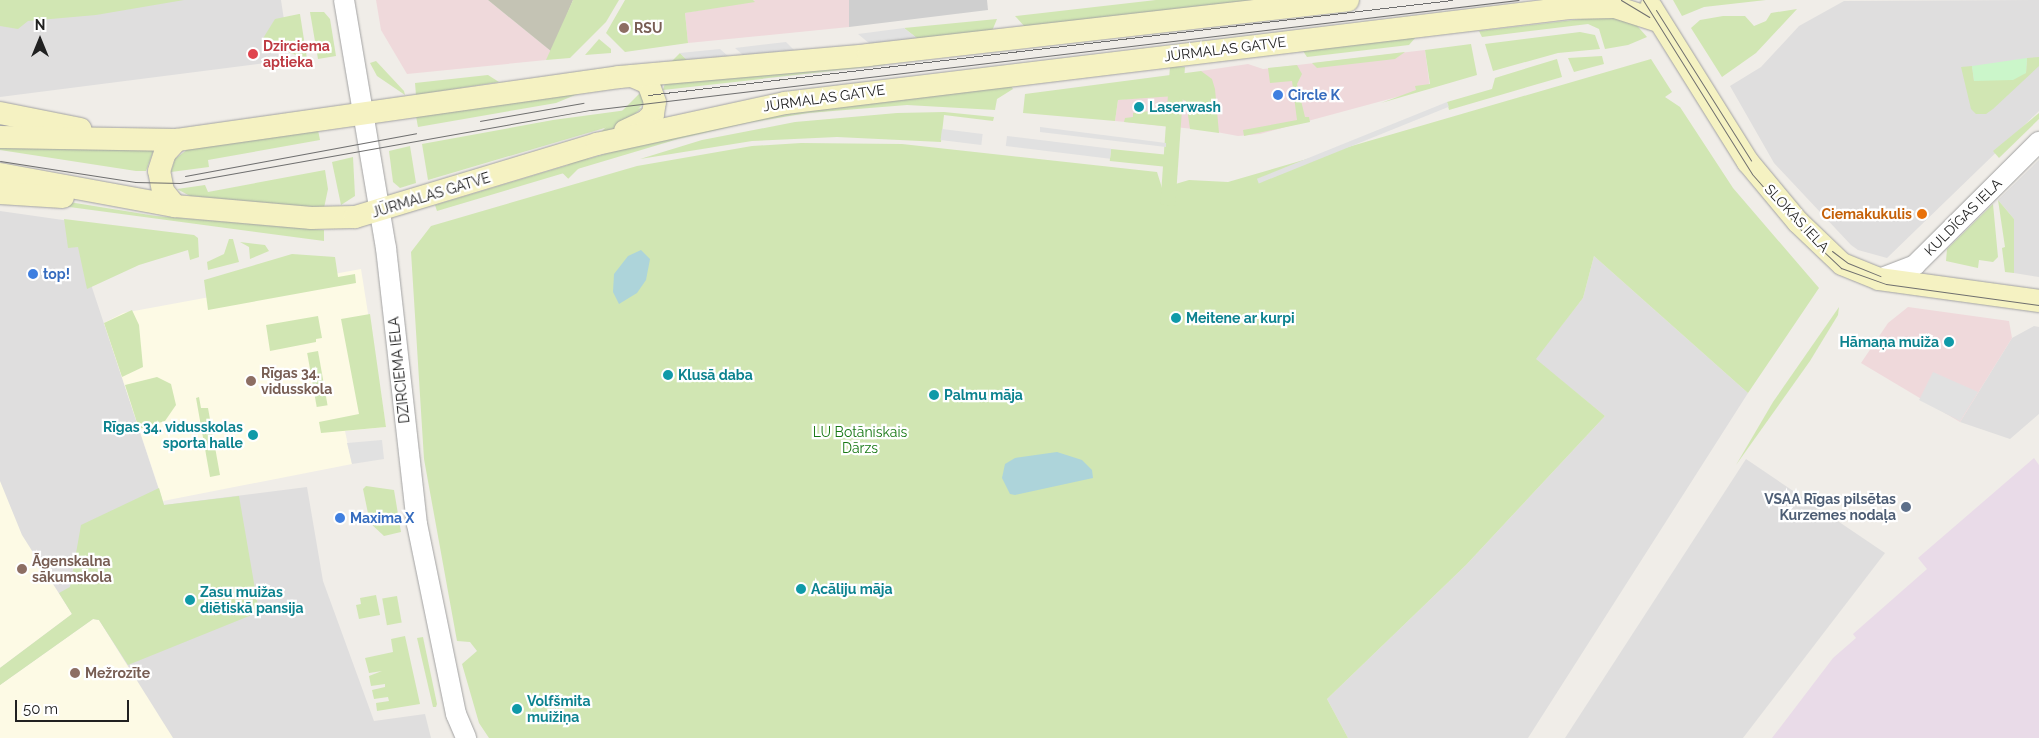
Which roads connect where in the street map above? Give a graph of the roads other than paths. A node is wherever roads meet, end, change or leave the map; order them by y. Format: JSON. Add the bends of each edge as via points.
{"nodes":[{"id":1,"x":344,"y":0,"type":"edge"},
{"id":2,"x":1348,"y":0,"type":"edge"},
{"id":3,"x":1647,"y":0,"type":"edge"},
{"id":4,"x":1658,"y":21,"type":"junction"},
{"id":5,"x":632,"y":76,"type":"junction"},
{"id":6,"x":0,"y":113,"type":"edge"},
{"id":7,"x":362,"y":113,"type":"junction"},
{"id":8,"x":0,"y":137,"type":"edge"},
{"id":9,"x":133,"y":140,"type":"junction"},
{"id":10,"x":177,"y":140,"type":"junction"},
{"id":11,"x":2039,"y":142,"type":"edge"},
{"id":12,"x":597,"y":144,"type":"junction"},
{"id":13,"x":0,"y":174,"type":"edge"},
{"id":14,"x":0,"y":193,"type":"edge"},
{"id":15,"x":109,"y":193,"type":"junction"},
{"id":16,"x":176,"y":206,"type":"junction"},
{"id":17,"x":379,"y":212,"type":"junction"},
{"id":18,"x":1879,"y":279,"type":"junction"},
{"id":19,"x":2039,"y":301,"type":"edge"},
{"id":20,"x":466,"y":738,"type":"edge"}],
"edges":[{"from":1,"to":7,"type":"street","name":"DZIRCIEMA IELA"},
{"from":2,"to":5,"type":"main road","via":[[868,55]]},
{"from":3,"to":4,"type":"main road","name":"SLOKAS IELA"},
{"from":4,"to":12,"type":"main road","name":"JŪRMALAS GATVE","via":[[1614,7],[1569,8],[785,103]]},
{"from":4,"to":18,"type":"main road","name":"SLOKAS IELA","via":[[1748,162],[1781,203],[1842,264]]},
{"from":5,"to":7,"type":"main road"},
{"from":5,"to":12,"type":"main road","via":[[648,83],[654,95],[653,114],[646,121]]},
{"from":6,"to":9,"type":"main road"},
{"from":7,"to":10,"type":"main road"},
{"from":7,"to":17,"type":"street","name":"DZIRCIEMA IELA"},
{"from":8,"to":9,"type":"main road"},
{"from":9,"to":10,"type":"main road"},
{"from":10,"to":16,"type":"main road","via":[[165,153],[159,171],[162,190]]},
{"from":11,"to":18,"type":"street","name":"KULDĪGAS IELA","via":[[1915,265]]},
{"from":12,"to":17,"type":"main road","name":"JŪRMALAS GATVE"},
{"from":13,"to":15,"type":"main road","name":"JŪRMALAS GATVE"},
{"from":14,"to":15,"type":"main road","via":[[99,201]]},
{"from":15,"to":16,"type":"main road","name":"JŪRMALAS GATVE"},
{"from":16,"to":17,"type":"main road","name":"JŪRMALAS GATVE","via":[[328,218],[355,218]]},
{"from":17,"to":20,"type":"street","name":"DZIRCIEMA IELA","via":[[386,248],[417,524],[456,714]]},
{"from":18,"to":19,"type":"main road","name":"SLOKAS IELA"}]}
